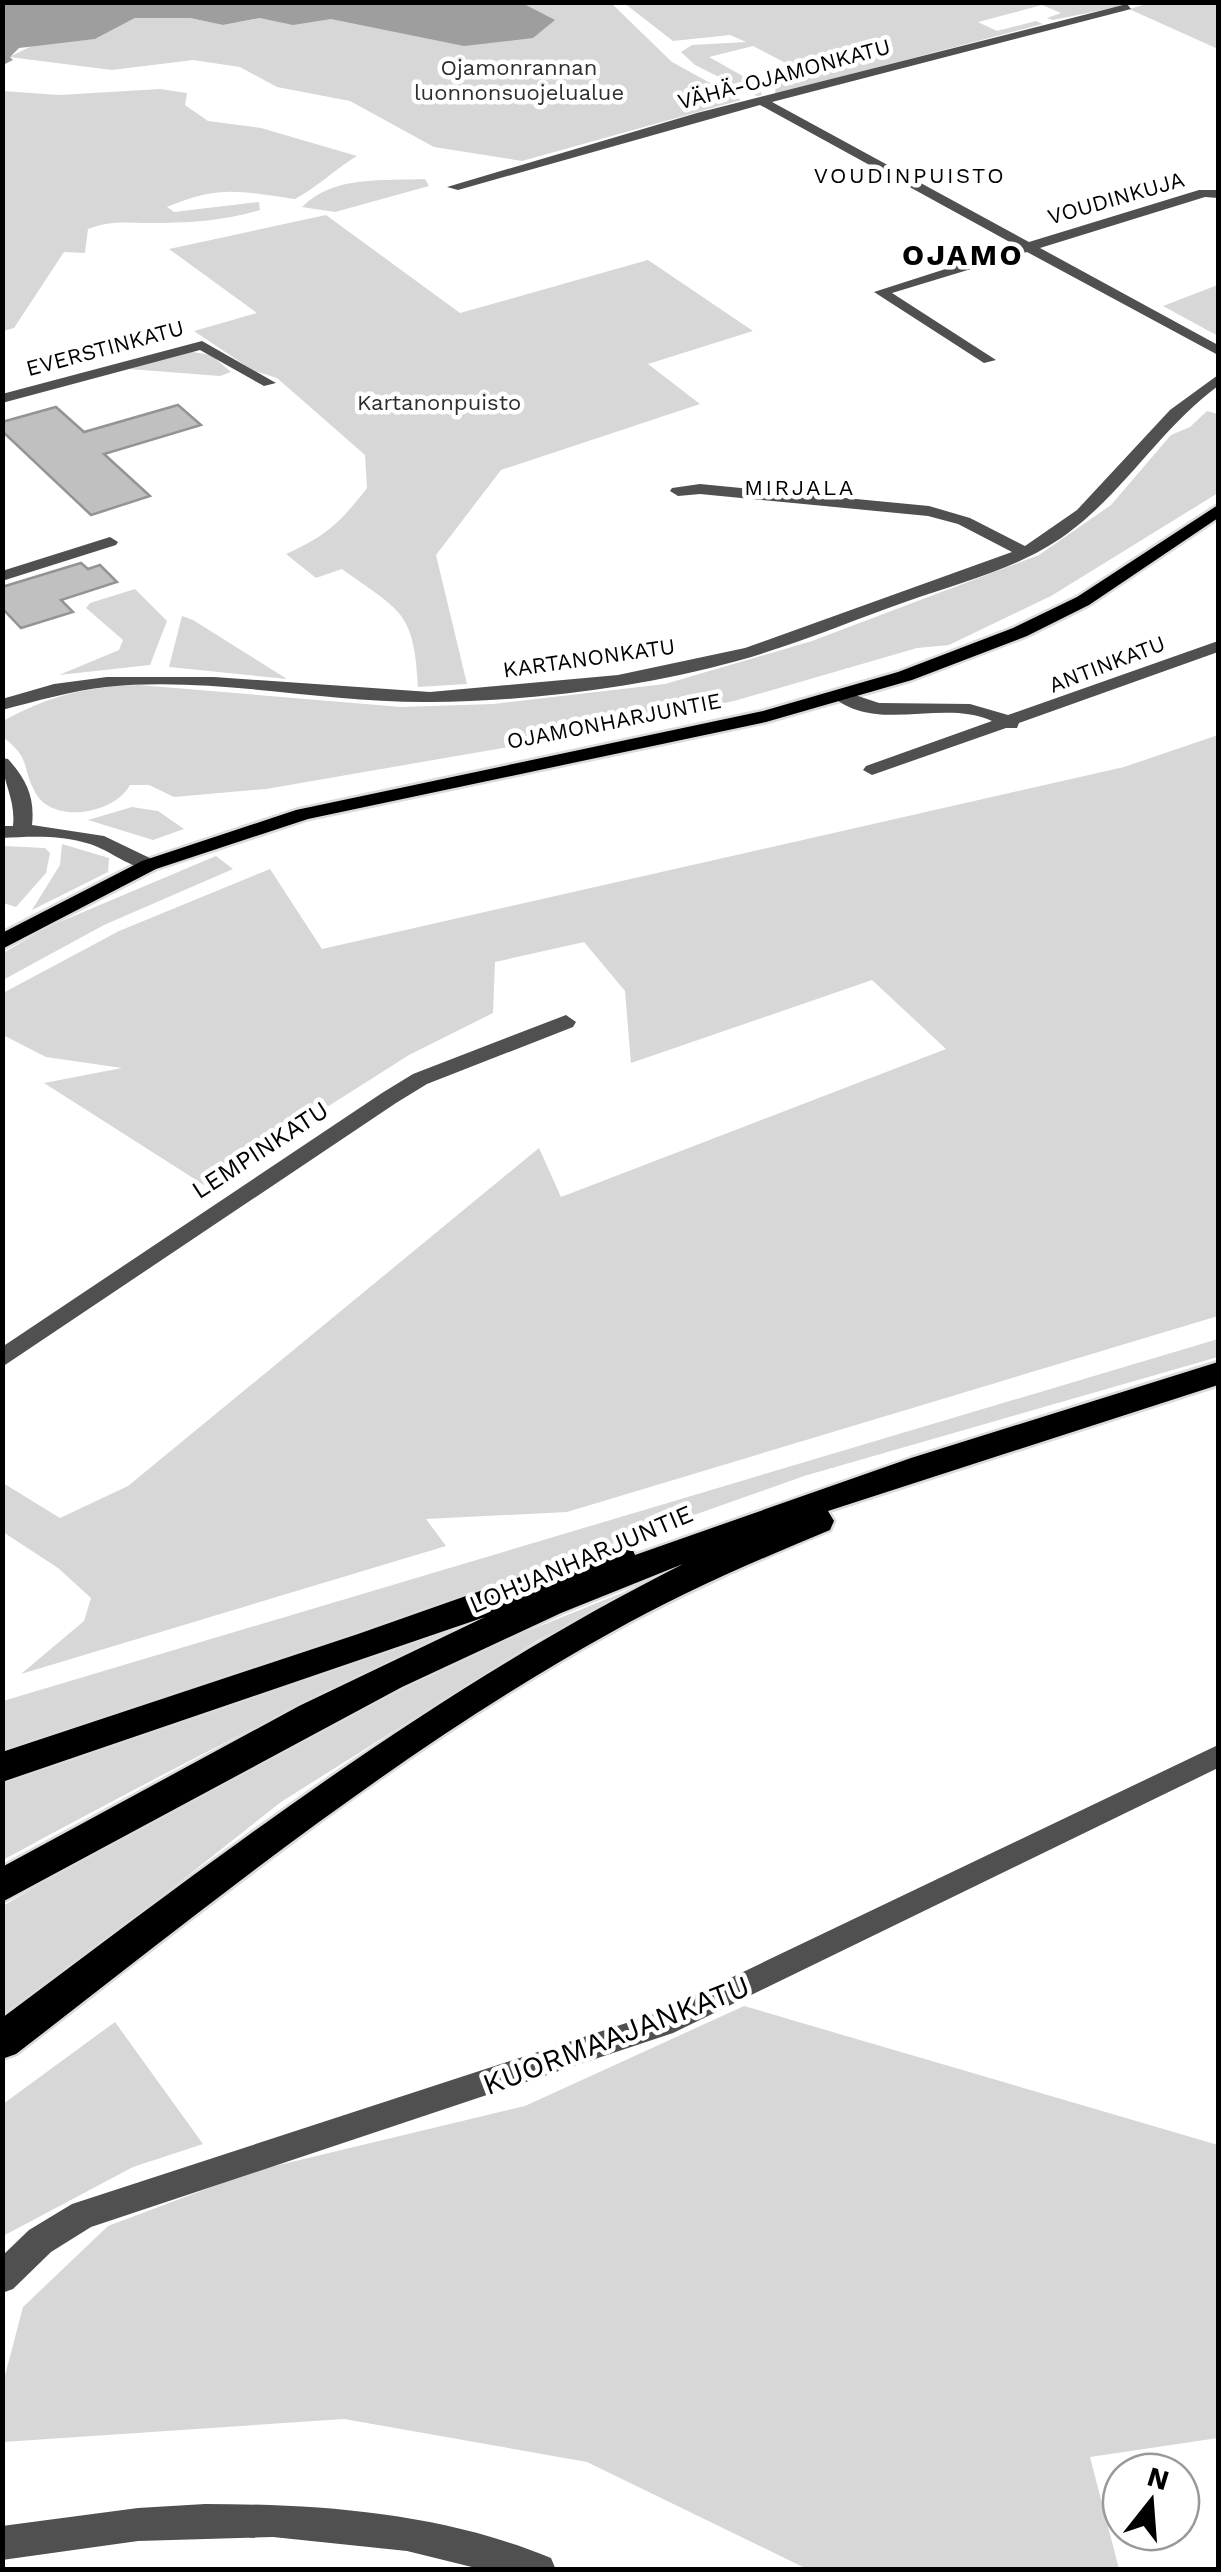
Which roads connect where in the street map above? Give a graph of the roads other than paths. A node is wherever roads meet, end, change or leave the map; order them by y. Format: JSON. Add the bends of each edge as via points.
{"nodes":[{"id":1,"x":1128,"y":7,"type":"dead end"},
{"id":2,"x":762,"y":101,"type":"junction"},
{"id":3,"x":453,"y":187,"type":"dead end"},
{"id":4,"x":1218,"y":194,"type":"edge"},
{"id":5,"x":1025,"y":245,"type":"junction"},
{"id":6,"x":1218,"y":351,"type":"edge"},
{"id":7,"x":989,"y":360,"type":"dead end"},
{"id":8,"x":1218,"y":379,"type":"edge"},
{"id":9,"x":270,"y":383,"type":"dead end"},
{"id":10,"x":2,"y":399,"type":"edge"},
{"id":11,"x":678,"y":491,"type":"dead end"},
{"id":12,"x":1218,"y":510,"type":"edge"},
{"id":13,"x":110,"y":542,"type":"dead end"},
{"id":14,"x":1022,"y":551,"type":"junction"},
{"id":15,"x":2,"y":576,"type":"edge"},
{"id":16,"x":1218,"y":646,"type":"edge"},
{"id":17,"x":840,"y":695,"type":"junction"},
{"id":18,"x":2,"y":705,"type":"edge"},
{"id":19,"x":1011,"y":724,"type":"junction"},
{"id":20,"x":2,"y":763,"type":"edge"},
{"id":21,"x":872,"y":770,"type":"dead end"},
{"id":22,"x":12,"y":831,"type":"edge"},
{"id":23,"x":149,"y":865,"type":"junction"},
{"id":24,"x":2,"y":942,"type":"edge"},
{"id":25,"x":566,"y":1022,"type":"dead end"},
{"id":26,"x":2,"y":1359,"type":"edge"},
{"id":27,"x":1218,"y":1374,"type":"edge"},
{"id":28,"x":1114,"y":1406,"type":"junction"},
{"id":29,"x":962,"y":1453,"type":"junction"},
{"id":30,"x":1218,"y":1756,"type":"edge"},
{"id":31,"x":2,"y":1767,"type":"edge"},
{"id":32,"x":2,"y":1886,"type":"edge"},
{"id":33,"x":2,"y":2041,"type":"edge"},
{"id":34,"x":2,"y":2278,"type":"edge"},
{"id":35,"x":2,"y":2543,"type":"edge"},
{"id":36,"x":539,"y":2570,"type":"edge"}],
"edges":[{"from":1,"to":2,"type":"street","name":"VÄHÄ-OJAMONKATU"},
{"from":2,"to":3,"type":"street","name":"VÄHÄ-OJAMONKATU"},
{"from":2,"to":5,"type":"street"},
{"from":4,"to":5,"type":"street","name":"VOUDINKUJA","via":[[1204,192]]},
{"from":5,"to":6,"type":"street"},
{"from":5,"to":7,"type":"street","name":"VOUDINKUJA","via":[[881,292]]},
{"from":8,"to":14,"type":"street","name":"KARTANONKATU","via":[[1177,412],[1096,500],[1059,532]]},
{"from":9,"to":10,"type":"street","name":"EVERSTINKATU","via":[[202,345]]},
{"from":11,"to":14,"type":"street","via":[[930,510]]},
{"from":12,"to":17,"type":"main road","name":"OJAMONHARJUNTIE","via":[[1083,601],[1020,632]]},
{"from":13,"to":15,"type":"street"},
{"from":14,"to":18,"type":"street","name":"KARTANONKATU","via":[[780,642],[634,678],[542,690],[377,697],[126,678],[73,683]]},
{"from":16,"to":19,"type":"street","name":"ANTINKATU"},
{"from":17,"to":19,"type":"street","via":[[867,706],[980,710]]},
{"from":17,"to":23,"type":"main road","name":"OJAMONHARJUNTIE","via":[[303,814]]},
{"from":19,"to":21,"type":"street","name":"ANTINKATU"},
{"from":20,"to":22,"type":"street","via":[[20,782],[26,801]]},
{"from":22,"to":23,"type":"street","via":[[87,835],[120,845]]},
{"from":23,"to":24,"type":"main road","name":"OJAMONHARJUNTIE"},
{"from":25,"to":26,"type":"street","name":"LEMPINKATU","via":[[420,1079]]},
{"from":27,"to":28,"type":"highway","name":"LOHJANHARJUNTIE"},
{"from":28,"to":29,"type":"highway","name":"LOHJANHARJUNTIE"},
{"from":28,"to":33,"type":"highway","via":[[800,1528],[600,1622],[392,1754]]},
{"from":29,"to":31,"type":"highway","via":[[774,1500]]},
{"from":29,"to":32,"type":"highway","name":"LOHJANHARJUNTIE","via":[[628,1572],[482,1634],[170,1790]]},
{"from":30,"to":34,"type":"street","name":"KUORMAAJANKATU","via":[[663,2024],[83,2215],[40,2240]]},
{"from":35,"to":36,"type":"street","via":[[149,2522],[326,2522],[420,2535]]}]}
